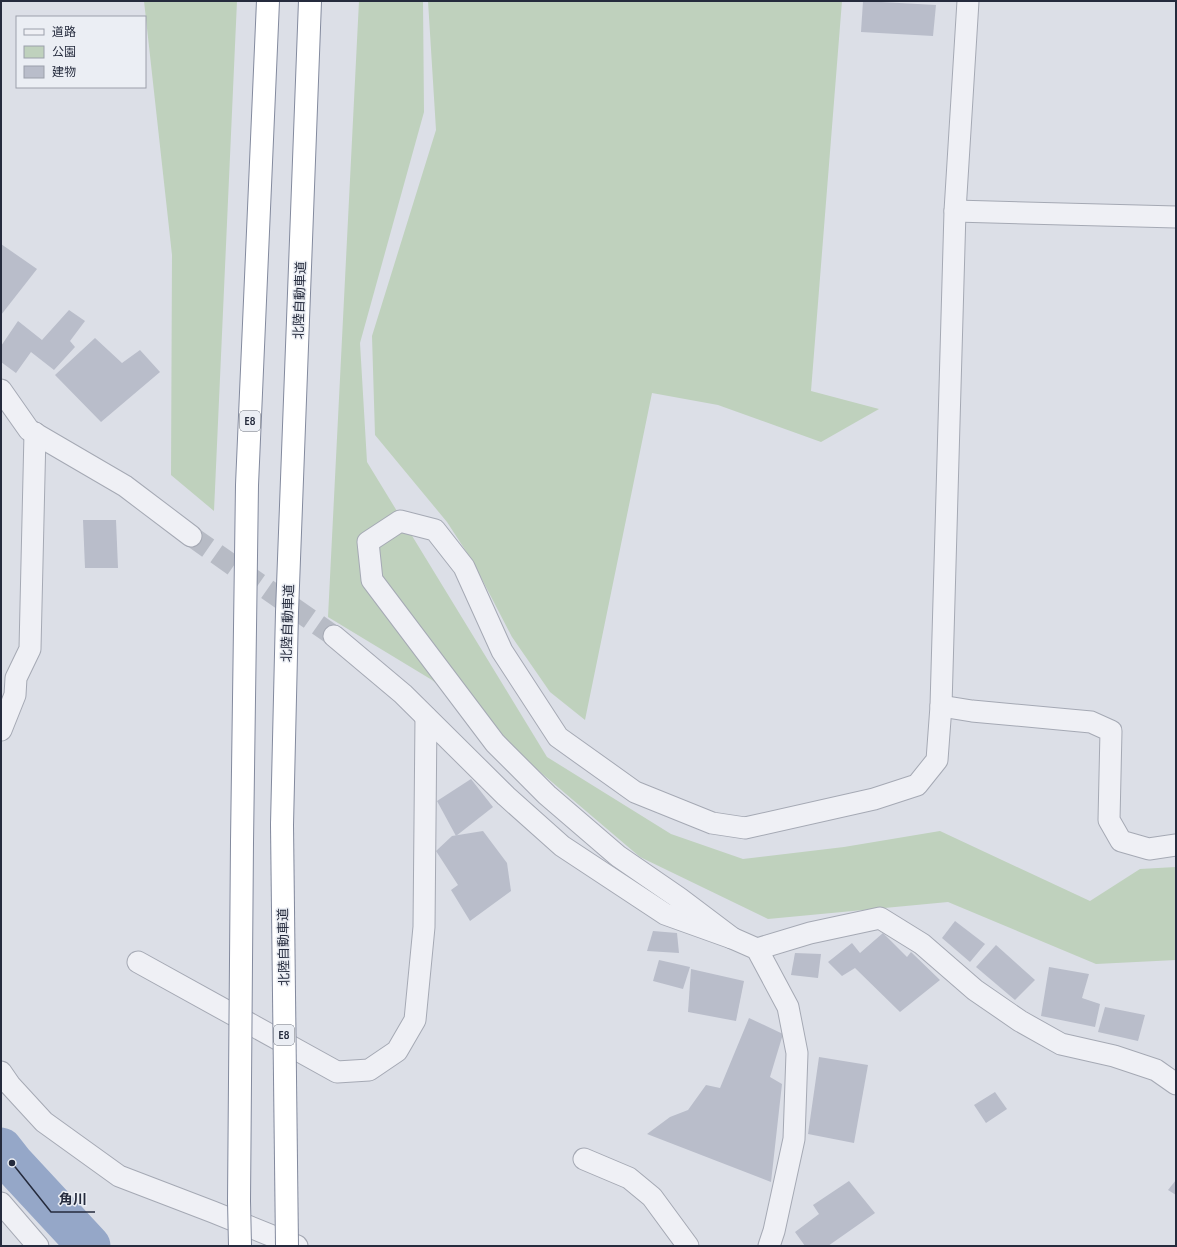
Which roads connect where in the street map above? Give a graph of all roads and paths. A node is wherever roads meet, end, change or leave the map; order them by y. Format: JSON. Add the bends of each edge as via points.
{"nodes":[{"id":1,"x":268,"y":1,"type":"edge"},
{"id":2,"x":310,"y":1,"type":"edge"},
{"id":3,"x":968,"y":1,"type":"edge"},
{"id":4,"x":955,"y":211,"type":"junction"},
{"id":5,"x":1176,"y":217,"type":"edge"},
{"id":6,"x":1,"y":390,"type":"edge"},
{"id":7,"x":35,"y":433,"type":"junction"},
{"id":8,"x":191,"y":536,"type":"tunnel mouth"},
{"id":9,"x":334,"y":636,"type":"tunnel mouth"},
{"id":10,"x":941,"y":706,"type":"junction"},
{"id":11,"x":426,"y":717,"type":"junction"},
{"id":12,"x":1,"y":730,"type":"edge"},
{"id":13,"x":1176,"y":845,"type":"edge"},
{"id":14,"x":732,"y":938,"type":"junction"},
{"id":15,"x":757,"y":949,"type":"junction"},
{"id":16,"x":138,"y":962,"type":"dead end"},
{"id":17,"x":1,"y":1072,"type":"edge"},
{"id":18,"x":1176,"y":1084,"type":"edge"},
{"id":19,"x":584,"y":1159,"type":"dead end"},
{"id":20,"x":1,"y":1203,"type":"edge"},
{"id":21,"x":38,"y":1246,"type":"edge"},
{"id":22,"x":240,"y":1246,"type":"edge"},
{"id":23,"x":287,"y":1246,"type":"edge"},
{"id":24,"x":297,"y":1246,"type":"edge"},
{"id":25,"x":688,"y":1246,"type":"edge"},
{"id":26,"x":769,"y":1246,"type":"edge"}],
"edges":[{"from":1,"to":22,"type":"highway","number":"E8","bridge":true,"via":[[247,484]]},
{"from":2,"to":23,"type":"highway","name":"北陸自動車道","number":"E8","bridge":true,"via":[[287,612],[282,825]]},
{"from":3,"to":4,"type":"street"},
{"from":4,"to":5,"type":"street"},
{"from":4,"to":10,"type":"street"},
{"from":6,"to":7,"type":"street","via":[[29,430]]},
{"from":7,"to":8,"type":"street","via":[[125,486]]},
{"from":7,"to":12,"type":"street","via":[[30,649],[16,678],[15,695]]},
{"from":9,"to":11,"type":"street","via":[[403,694]]},
{"from":10,"to":13,"type":"street","via":[[1091,722],[1111,731],[1109,820],[1122,841],[1149,849]]},
{"from":10,"to":14,"type":"street","via":[[937,760],[917,784],[874,799],[745,828],[712,823],[635,792],[558,737],[502,651],[464,567],[435,530],[400,521],[368,542],[372,580],[495,743],[547,795],[618,856]]},
{"from":11,"to":14,"type":"street","via":[[506,796],[562,846],[665,914]]},
{"from":11,"to":16,"type":"street","via":[[424,927],[415,1020],[397,1051],[369,1070],[337,1072]]},
{"from":14,"to":15,"type":"street"},
{"from":15,"to":18,"type":"street","via":[[810,932],[880,918],[922,944],[975,990],[1027,1025],[1061,1044],[1114,1056],[1156,1070]]},
{"from":15,"to":26,"type":"street","via":[[788,1007],[797,1053],[794,1139]]},
{"from":17,"to":24,"type":"street","via":[[44,1122],[119,1176]]},
{"from":19,"to":25,"type":"street","via":[[630,1178],[652,1197]]},
{"from":20,"to":21,"type":"street"}]}
